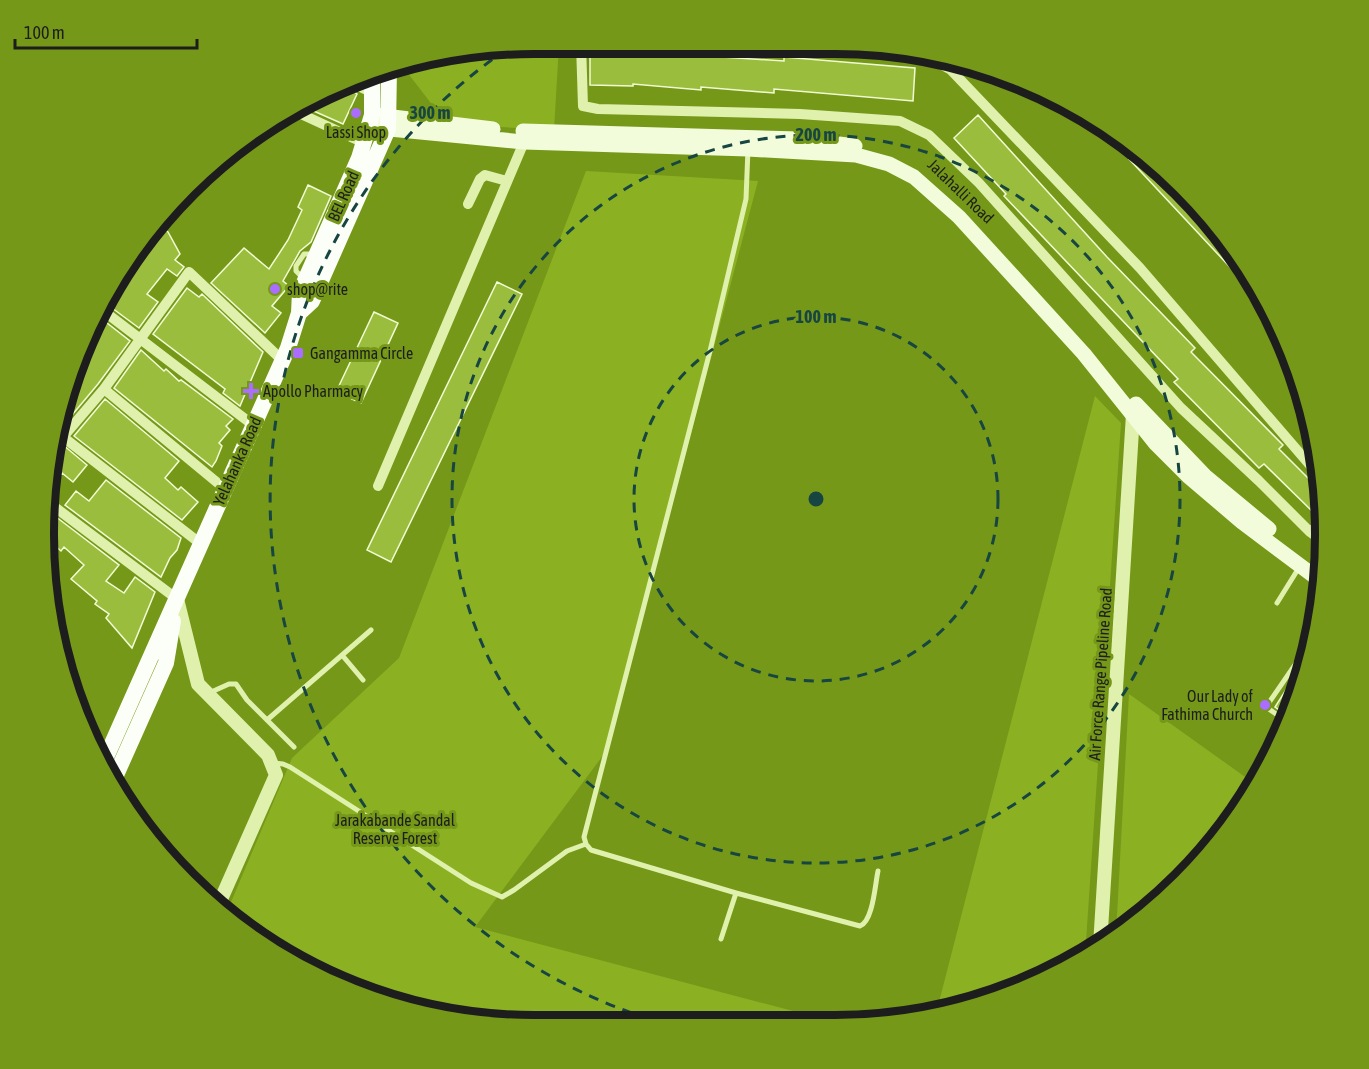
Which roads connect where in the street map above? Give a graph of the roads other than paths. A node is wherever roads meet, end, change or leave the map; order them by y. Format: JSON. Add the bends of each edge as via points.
{"nodes":[{"id":1,"x":581,"y":54,"type":"edge"},
{"id":2,"x":946,"y":67,"type":"edge"},
{"id":3,"x":389,"y":77,"type":"edge"},
{"id":4,"x":372,"y":83,"type":"edge"},
{"id":5,"x":361,"y":87,"type":"edge"},
{"id":6,"x":373,"y":93,"type":"junction"},
{"id":7,"x":305,"y":113,"type":"edge"},
{"id":8,"x":388,"y":123,"type":"junction"},
{"id":9,"x":368,"y":128,"type":"junction"},
{"id":10,"x":524,"y":142,"type":"junction"},
{"id":11,"x":748,"y":149,"type":"junction"},
{"id":12,"x":507,"y":181,"type":"junction"},
{"id":13,"x":468,"y":204,"type":"dead end"},
{"id":14,"x":299,"y":313,"type":"junction"},
{"id":15,"x":108,"y":314,"type":"edge"},
{"id":16,"x":141,"y":339,"type":"junction"},
{"id":17,"x":282,"y":360,"type":"junction"},
{"id":18,"x":104,"y":389,"type":"junction"},
{"id":19,"x":1136,"y":410,"type":"junction"},
{"id":20,"x":254,"y":425,"type":"junction"},
{"id":21,"x":64,"y":436,"type":"edge"},
{"id":22,"x":63,"y":437,"type":"edge"},
{"id":23,"x":1310,"y":465,"type":"edge"},
{"id":24,"x":378,"y":486,"type":"dead end"},
{"id":25,"x":225,"y":489,"type":"junction"},
{"id":26,"x":55,"y":507,"type":"edge"},
{"id":27,"x":1315,"y":528,"type":"edge"},
{"id":28,"x":1310,"y":532,"type":"junction"},
{"id":29,"x":1315,"y":536,"type":"edge"},
{"id":30,"x":201,"y":544,"type":"junction"},
{"id":31,"x":1314,"y":563,"type":"edge"},
{"id":32,"x":1300,"y":566,"type":"junction"},
{"id":33,"x":1313,"y":576,"type":"edge"},
{"id":34,"x":177,"y":600,"type":"junction"},
{"id":35,"x":1277,"y":603,"type":"dead end"},
{"id":36,"x":371,"y":630,"type":"dead end"},
{"id":37,"x":342,"y":655,"type":"junction"},
{"id":38,"x":1299,"y":659,"type":"edge"},
{"id":39,"x":363,"y":680,"type":"dead end"},
{"id":40,"x":208,"y":693,"type":"junction"},
{"id":41,"x":1279,"y":716,"type":"edge"},
{"id":42,"x":267,"y":720,"type":"junction"},
{"id":43,"x":294,"y":747,"type":"dead end"},
{"id":44,"x":108,"y":754,"type":"edge"},
{"id":45,"x":271,"y":763,"type":"junction"},
{"id":46,"x":117,"y":773,"type":"edge"},
{"id":47,"x":586,"y":844,"type":"junction"},
{"id":48,"x":878,"y":871,"type":"dead end"},
{"id":49,"x":736,"y":893,"type":"junction"},
{"id":50,"x":221,"y":899,"type":"edge"},
{"id":51,"x":1101,"y":934,"type":"edge"},
{"id":52,"x":721,"y":939,"type":"dead end"}],
"edges":[{"from":1,"to":28,"type":"street","via":[[583,106],[900,121],[928,135],[979,183],[1180,408]]},
{"from":2,"to":23,"type":"street","via":[[1140,267]]},
{"from":3,"to":8,"type":"main road"},
{"from":4,"to":6,"type":"main road","name":"BEL Road"},
{"from":5,"to":6,"type":"street"},
{"from":6,"to":9,"type":"main road","name":"BEL Road"},
{"from":7,"to":9,"type":"street"},
{"from":8,"to":9,"type":"main road","name":"Jalahalli Road"},
{"from":8,"to":10,"type":"main road","name":"Jalahalli Road"},
{"from":8,"to":14,"type":"main road","name":"Yelahanka Road","via":[[312,301]]},
{"from":8,"to":19,"type":"main road","name":"Jalahalli Road","via":[[506,131],[799,138],[891,156],[919,174],[964,217]]},
{"from":9,"to":14,"type":"main road","name":"BEL Road","via":[[300,292]]},
{"from":10,"to":11,"type":"main road","name":"Jalahalli Road"},
{"from":10,"to":12,"type":"street"},
{"from":11,"to":19,"type":"main road","name":"Jalahalli Road","via":[[856,155],[889,164],[915,177],[959,217]]},
{"from":11,"to":47,"type":"lane","via":[[746,199],[584,837]]},
{"from":12,"to":13,"type":"street","via":[[485,175]]},
{"from":12,"to":24,"type":"street"},
{"from":14,"to":17,"type":"main road","name":"Yelahanka Road"},
{"from":15,"to":16,"type":"street"},
{"from":16,"to":17,"type":"street","via":[[189,272]]},
{"from":16,"to":18,"type":"street"},
{"from":16,"to":20,"type":"street"},
{"from":17,"to":20,"type":"main road","name":"Yelahanka Road"},
{"from":18,"to":21,"type":"street"},
{"from":18,"to":25,"type":"street"},
{"from":19,"to":31,"type":"main road","name":"Jalahalli Road","via":[[1205,476]]},
{"from":19,"to":32,"type":"main road","via":[[1156,444],[1188,476]]},
{"from":19,"to":51,"type":"street","name":"Air Force Range Pipeline Road"},
{"from":20,"to":25,"type":"main road","name":"Yelahanka Road"},
{"from":22,"to":30,"type":"street"},
{"from":25,"to":30,"type":"main road","name":"Yelahanka Road"},
{"from":26,"to":34,"type":"street"},
{"from":27,"to":28,"type":"street"},
{"from":28,"to":29,"type":"street"},
{"from":30,"to":34,"type":"main road","name":"Yelahanka Road"},
{"from":32,"to":33,"type":"main road"},
{"from":32,"to":35,"type":"lane"},
{"from":34,"to":40,"type":"street","via":[[198,684]]},
{"from":34,"to":44,"type":"main road","name":"Yelahanka Road"},
{"from":34,"to":46,"type":"main road","name":"Yelahanka Road","via":[[166,663]]},
{"from":36,"to":37,"type":"lane"},
{"from":37,"to":39,"type":"lane"},
{"from":37,"to":42,"type":"lane"},
{"from":38,"to":41,"type":"lane","via":[[1266,707]]},
{"from":40,"to":42,"type":"lane","via":[[236,684]]},
{"from":40,"to":45,"type":"street","via":[[268,755]]},
{"from":42,"to":43,"type":"lane"},
{"from":45,"to":47,"type":"lane","via":[[290,767],[496,896],[502,897],[567,851]]},
{"from":45,"to":50,"type":"street","via":[[276,775]]},
{"from":47,"to":49,"type":"lane","via":[[591,850]]},
{"from":48,"to":49,"type":"lane","via":[[869,917],[860,926]]},
{"from":49,"to":52,"type":"lane"}]}
